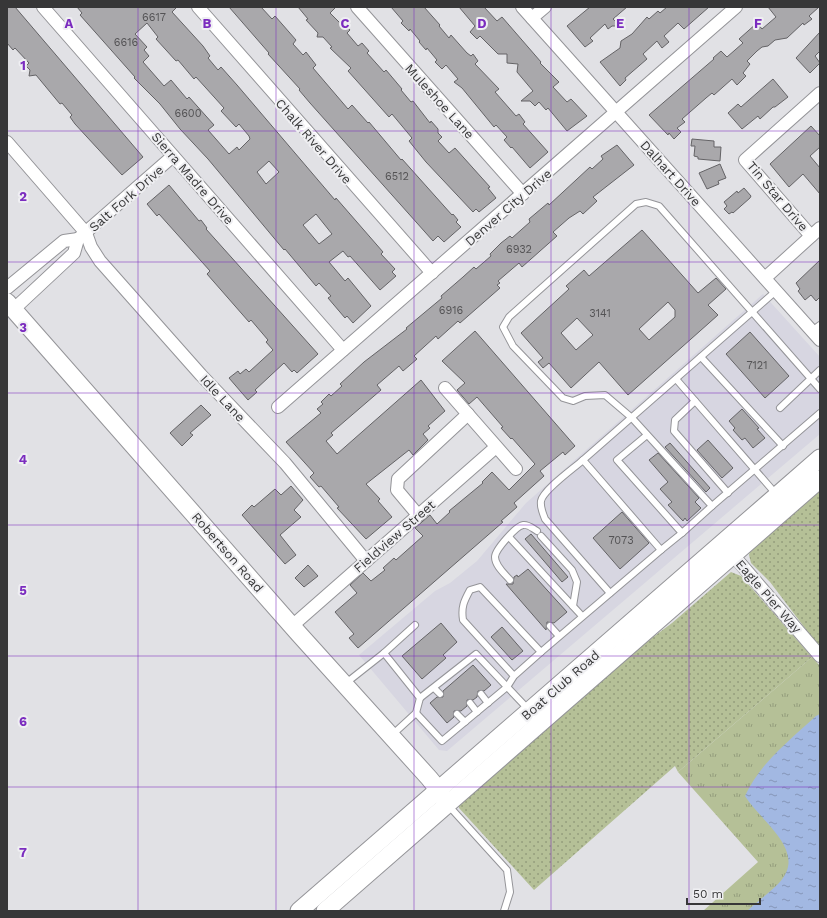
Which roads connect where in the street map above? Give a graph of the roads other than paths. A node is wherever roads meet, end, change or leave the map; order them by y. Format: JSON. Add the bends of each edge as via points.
{"nodes":[{"id":1,"x":43,"y":7,"type":"edge"},
{"id":2,"x":198,"y":7,"type":"edge"},
{"id":3,"x":357,"y":7,"type":"edge"},
{"id":4,"x":522,"y":7,"type":"edge"},
{"id":5,"x":545,"y":7,"type":"edge"},
{"id":6,"x":736,"y":7,"type":"edge"},
{"id":7,"x":532,"y":18,"type":"junction"},
{"id":8,"x":820,"y":93,"type":"edge"},
{"id":9,"x":616,"y":112,"type":"junction"},
{"id":10,"x":7,"y":142,"type":"edge"},
{"id":11,"x":173,"y":156,"type":"junction"},
{"id":12,"x":523,"y":194,"type":"junction"},
{"id":13,"x":815,"y":232,"type":"edge"},
{"id":14,"x":82,"y":236,"type":"junction"},
{"id":15,"x":432,"y":273,"type":"junction"},
{"id":16,"x":764,"y":278,"type":"junction"},
{"id":17,"x":7,"y":288,"type":"edge"},
{"id":18,"x":776,"y":291,"type":"junction"},
{"id":19,"x":10,"y":305,"type":"edge"},
{"id":20,"x":752,"y":312,"type":"junction"},
{"id":21,"x":817,"y":332,"type":"edge"},
{"id":22,"x":343,"y":350,"type":"junction"},
{"id":23,"x":701,"y":357,"type":"junction"},
{"id":24,"x":820,"y":370,"type":"edge"},
{"id":25,"x":811,"y":378,"type":"junction"},
{"id":26,"x":676,"y":379,"type":"junction"},
{"id":27,"x":445,"y":388,"type":"dead end"},
{"id":28,"x":820,"y":389,"type":"edge"},
{"id":29,"x":695,"y":401,"type":"junction"},
{"id":30,"x":278,"y":407,"type":"dead end"},
{"id":31,"x":780,"y":408,"type":"dead end"},
{"id":32,"x":820,"y":413,"type":"edge"},
{"id":33,"x":468,"y":414,"type":"junction"},
{"id":34,"x":632,"y":418,"type":"junction"},
{"id":35,"x":647,"y":436,"type":"junction"},
{"id":36,"x":783,"y":446,"type":"junction"},
{"id":37,"x":496,"y":447,"type":"junction"},
{"id":38,"x":820,"y":458,"type":"edge"},
{"id":39,"x":583,"y":460,"type":"junction"},
{"id":40,"x":516,"y":469,"type":"dead end"},
{"id":41,"x":756,"y":470,"type":"junction"},
{"id":42,"x":820,"y":479,"type":"edge"},
{"id":43,"x":728,"y":494,"type":"junction"},
{"id":44,"x":777,"y":495,"type":"junction"},
{"id":45,"x":712,"y":506,"type":"junction"},
{"id":46,"x":418,"y":515,"type":"junction"},
{"id":47,"x":682,"y":532,"type":"junction"},
{"id":48,"x":509,"y":537,"type":"junction"},
{"id":49,"x":661,"y":550,"type":"junction"},
{"id":50,"x":733,"y":555,"type":"junction"},
{"id":51,"x":366,"y":561,"type":"junction"},
{"id":52,"x":510,"y":580,"type":"dead end"},
{"id":53,"x":610,"y":593,"type":"junction"},
{"id":54,"x":573,"y":606,"type":"junction"},
{"id":55,"x":582,"y":616,"type":"junction"},
{"id":56,"x":415,"y":625,"type":"dead end"},
{"id":57,"x":292,"y":626,"type":"junction"},
{"id":58,"x":550,"y":626,"type":"dead end"},
{"id":59,"x":559,"y":636,"type":"junction"},
{"id":60,"x":541,"y":652,"type":"junction"},
{"id":61,"x":384,"y":653,"type":"junction"},
{"id":62,"x":820,"y":656,"type":"edge"},
{"id":63,"x":458,"y":668,"type":"junction"},
{"id":64,"x":463,"y":674,"type":"dead end"},
{"id":65,"x":514,"y":676,"type":"junction"},
{"id":66,"x":447,"y":677,"type":"junction"},
{"id":67,"x":453,"y":683,"type":"dead end"},
{"id":68,"x":344,"y":684,"type":"junction"},
{"id":69,"x":507,"y":687,"type":"junction"},
{"id":70,"x":434,"y":688,"type":"junction"},
{"id":71,"x":440,"y":694,"type":"dead end"},
{"id":72,"x":481,"y":694,"type":"dead end"},
{"id":73,"x":420,"y":698,"type":"junction"},
{"id":74,"x":470,"y":703,"type":"dead end"},
{"id":75,"x":488,"y":703,"type":"junction"},
{"id":76,"x":529,"y":711,"type":"junction"},
{"id":77,"x":477,"y":712,"type":"junction"},
{"id":78,"x":416,"y":713,"type":"junction"},
{"id":79,"x":458,"y":714,"type":"dead end"},
{"id":80,"x":465,"y":722,"type":"junction"},
{"id":81,"x":391,"y":736,"type":"junction"},
{"id":82,"x":438,"y":789,"type":"junction"},
{"id":83,"x":446,"y":804,"type":"junction"},
{"id":84,"x":299,"y":911,"type":"edge"},
{"id":85,"x":325,"y":911,"type":"edge"},
{"id":86,"x":504,"y":911,"type":"edge"}],
"edges":[{"from":1,"to":11,"type":"street","name":"Sierra Madre Drive"},
{"from":2,"to":15,"type":"street","name":"Chalk River Drive"},
{"from":3,"to":12,"type":"street","name":"Muleshoe Lane"},
{"from":4,"to":7,"type":"street","name":"Dalhart Drive"},
{"from":5,"to":7,"type":"street"},
{"from":6,"to":9,"type":"street","name":"Denver City Drive"},
{"from":7,"to":9,"type":"street","name":"Dalhart Drive"},
{"from":8,"to":13,"type":"street","name":"Tin Star Drive","via":[[745,160]]},
{"from":9,"to":12,"type":"street","name":"Denver City Drive"},
{"from":9,"to":16,"type":"street","name":"Dalhart Drive"},
{"from":10,"to":14,"type":"street","name":"Idle Lane"},
{"from":11,"to":14,"type":"street","name":"Salt Fork Drive"},
{"from":11,"to":22,"type":"street","name":"Sierra Madre Drive"},
{"from":12,"to":15,"type":"street","name":"Denver City Drive"},
{"from":13,"to":16,"type":"street"},
{"from":14,"to":17,"type":"street","name":"Salt Fork Drive","via":[[64,241]]},
{"from":14,"to":19,"type":"street","name":"Salt Fork Drive","via":[[74,253]]},
{"from":14,"to":51,"type":"street","name":"Idle Lane","via":[[100,261],[201,375],[285,463]]},
{"from":15,"to":22,"type":"street","name":"Denver City Drive"},
{"from":16,"to":18,"type":"street","name":"Dalhart Drive"},
{"from":18,"to":20,"type":"lane"},
{"from":18,"to":21,"type":"street","name":"Dalhart Drive"},
{"from":19,"to":57,"type":"main road","name":"Robertson Road"},
{"from":20,"to":23,"type":"lane"},
{"from":20,"to":25,"type":"lane"},
{"from":20,"to":34,"type":"lane","via":[[659,206],[646,202],[636,204],[508,317],[503,327],[513,346],[563,398],[573,401],[585,396],[605,395]]},
{"from":22,"to":30,"type":"street","name":"Denver City Drive"},
{"from":23,"to":26,"type":"lane"},
{"from":23,"to":36,"type":"lane"},
{"from":24,"to":25,"type":"lane"},
{"from":25,"to":28,"type":"lane"},
{"from":25,"to":31,"type":"lane"},
{"from":26,"to":29,"type":"lane"},
{"from":26,"to":34,"type":"lane"},
{"from":27,"to":33,"type":"street"},
{"from":29,"to":41,"type":"lane"},
{"from":29,"to":43,"type":"lane","via":[[675,420],[674,431]]},
{"from":32,"to":36,"type":"lane"},
{"from":33,"to":37,"type":"street"},
{"from":33,"to":46,"type":"street","via":[[398,479],[397,490]]},
{"from":34,"to":35,"type":"lane"},
{"from":34,"to":39,"type":"lane"},
{"from":35,"to":45,"type":"lane"},
{"from":35,"to":47,"type":"lane","via":[[617,460]]},
{"from":36,"to":41,"type":"lane"},
{"from":37,"to":40,"type":"street"},
{"from":37,"to":46,"type":"street","name":"Fieldview Street"},
{"from":38,"to":44,"type":"main road","name":"Boat Club Road"},
{"from":39,"to":49,"type":"lane"},
{"from":39,"to":53,"type":"lane","via":[[546,492],[541,500],[541,508],[545,519]]},
{"from":41,"to":43,"type":"lane"},
{"from":41,"to":44,"type":"lane"},
{"from":42,"to":50,"type":"main road","name":"Boat Club Road"},
{"from":43,"to":45,"type":"lane"},
{"from":44,"to":76,"type":"main road","name":"Boat Club Road"},
{"from":45,"to":47,"type":"lane"},
{"from":46,"to":51,"type":"street","name":"Fieldview Street"},
{"from":47,"to":49,"type":"lane"},
{"from":48,"to":52,"type":"lane","via":[[496,551],[494,558]]},
{"from":48,"to":54,"type":"lane"},
{"from":48,"to":54,"type":"lane","via":[[521,525],[527,524],[539,533],[572,570],[577,582]]},
{"from":49,"to":53,"type":"lane"},
{"from":50,"to":62,"type":"street","name":"Eagle Pier Way"},
{"from":50,"to":83,"type":"main road","name":"Boat Club Road"},
{"from":51,"to":57,"type":"street","name":"Fieldview Street"},
{"from":53,"to":55,"type":"lane"},
{"from":54,"to":55,"type":"lane"},
{"from":55,"to":59,"type":"lane"},
{"from":56,"to":61,"type":"lane"},
{"from":57,"to":68,"type":"main road","name":"Robertson Road"},
{"from":58,"to":59,"type":"lane"},
{"from":59,"to":60,"type":"lane"},
{"from":60,"to":65,"type":"lane"},
{"from":60,"to":65,"type":"lane","via":[[483,589],[480,587],[470,590],[461,610],[463,620]]},
{"from":61,"to":68,"type":"lane"},
{"from":61,"to":73,"type":"lane"},
{"from":63,"to":64,"type":"lane"},
{"from":63,"to":66,"type":"lane"},
{"from":63,"to":69,"type":"lane","via":[[476,654]]},
{"from":65,"to":69,"type":"lane"},
{"from":66,"to":67,"type":"lane"},
{"from":66,"to":70,"type":"lane"},
{"from":68,"to":81,"type":"main road","name":"Robertson Road"},
{"from":69,"to":75,"type":"lane"},
{"from":69,"to":76,"type":"lane"},
{"from":70,"to":71,"type":"lane"},
{"from":70,"to":73,"type":"lane"},
{"from":72,"to":75,"type":"lane"},
{"from":73,"to":78,"type":"lane"},
{"from":74,"to":77,"type":"lane"},
{"from":75,"to":77,"type":"lane"},
{"from":76,"to":82,"type":"main road","name":"Boat Club Road"},
{"from":77,"to":80,"type":"lane"},
{"from":78,"to":80,"type":"lane","via":[[442,741]]},
{"from":78,"to":81,"type":"lane"},
{"from":79,"to":80,"type":"lane"},
{"from":81,"to":82,"type":"main road","name":"Robertson Road"},
{"from":82,"to":83,"type":"main road","name":"Robertson Road"},
{"from":82,"to":84,"type":"main road","name":"Boat Club Road"},
{"from":83,"to":85,"type":"main road","name":"Boat Club Road"},
{"from":83,"to":86,"type":"lane","via":[[507,870],[510,892]]}]}
